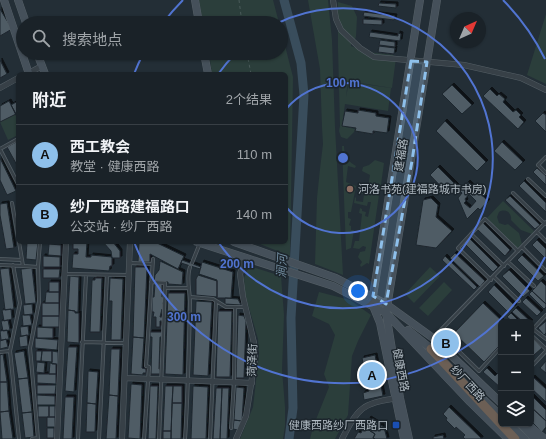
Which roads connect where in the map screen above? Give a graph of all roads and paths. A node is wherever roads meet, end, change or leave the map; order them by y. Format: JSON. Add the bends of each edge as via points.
{"nodes":[{"id":1,"x":4,"y":0,"type":"edge"},
{"id":2,"x":18,"y":0,"type":"edge"},
{"id":3,"x":196,"y":0,"type":"edge"},
{"id":4,"x":238,"y":0,"type":"edge"},
{"id":5,"x":333,"y":0,"type":"edge"},
{"id":6,"x":420,"y":0,"type":"edge"},
{"id":7,"x":438,"y":0,"type":"edge"},
{"id":8,"x":24,"y":16,"type":"edge"},
{"id":9,"x":198,"y":16,"type":"edge"},
{"id":10,"x":241,"y":16,"type":"edge"},
{"id":11,"x":16,"y":36,"type":"edge"},
{"id":12,"x":24,"y":60,"type":"edge"},
{"id":13,"x":39,"y":60,"type":"edge"},
{"id":14,"x":205,"y":60,"type":"edge"},
{"id":15,"x":248,"y":60,"type":"edge"},
{"id":16,"x":411,"y":61,"type":"junction"},
{"id":17,"x":427,"y":62,"type":"junction"},
{"id":18,"x":43,"y":70,"type":"edge"},
{"id":19,"x":28,"y":72,"type":"edge"},
{"id":20,"x":208,"y":72,"type":"edge"},
{"id":21,"x":251,"y":72,"type":"edge"},
{"id":22,"x":16,"y":79,"type":"edge"},
{"id":23,"x":16,"y":83,"type":"edge"},
{"id":24,"x":0,"y":88,"type":"edge"},
{"id":25,"x":546,"y":90,"type":"edge"},
{"id":26,"x":0,"y":91,"type":"edge"},
{"id":27,"x":16,"y":140,"type":"edge"},
{"id":28,"x":0,"y":149,"type":"edge"},
{"id":29,"x":546,"y":157,"type":"edge"},
{"id":30,"x":546,"y":172,"type":"edge"},
{"id":31,"x":528,"y":179,"type":"dead end"},
{"id":32,"x":16,"y":180,"type":"edge"},
{"id":33,"x":513,"y":193,"type":"dead end"},
{"id":34,"x":546,"y":196,"type":"edge"},
{"id":35,"x":12,"y":202,"type":"dead end"},
{"id":36,"x":545,"y":223,"type":"edge"},
{"id":37,"x":16,"y":226,"type":"edge"},
{"id":38,"x":537,"y":232,"type":"junction"},
{"id":39,"x":471,"y":234,"type":"junction"},
{"id":40,"x":546,"y":241,"type":"edge"},
{"id":41,"x":19,"y":244,"type":"edge"},
{"id":42,"x":40,"y":244,"type":"edge"},
{"id":43,"x":66,"y":244,"type":"edge"},
{"id":44,"x":130,"y":244,"type":"edge"},
{"id":45,"x":198,"y":244,"type":"edge"},
{"id":46,"x":205,"y":244,"type":"edge"},
{"id":47,"x":239,"y":244,"type":"edge"},
{"id":48,"x":522,"y":247,"type":"junction"},
{"id":49,"x":518,"y":251,"type":"junction"},
{"id":50,"x":247,"y":257,"type":"junction"},
{"id":51,"x":0,"y":259,"type":"edge"},
{"id":52,"x":153,"y":259,"type":"dead end"},
{"id":53,"x":22,"y":260,"type":"junction"},
{"id":54,"x":508,"y":262,"type":"junction"},
{"id":55,"x":129,"y":263,"type":"junction"},
{"id":56,"x":192,"y":263,"type":"dead end"},
{"id":57,"x":152,"y":264,"type":"junction"},
{"id":58,"x":0,"y":265,"type":"edge"},
{"id":59,"x":13,"y":265,"type":"junction"},
{"id":60,"x":23,"y":266,"type":"junction"},
{"id":61,"x":38,"y":266,"type":"junction"},
{"id":62,"x":504,"y":266,"type":"junction"},
{"id":63,"x":190,"y":267,"type":"dead end"},
{"id":64,"x":546,"y":271,"type":"edge"},
{"id":65,"x":65,"y":274,"type":"junction"},
{"id":66,"x":86,"y":275,"type":"junction"},
{"id":67,"x":107,"y":275,"type":"junction"},
{"id":68,"x":128,"y":275,"type":"junction"},
{"id":69,"x":494,"y":277,"type":"junction"},
{"id":70,"x":491,"y":280,"type":"junction"},
{"id":71,"x":151,"y":282,"type":"junction"},
{"id":72,"x":534,"y":286,"type":"dead end"},
{"id":73,"x":165,"y":288,"type":"junction"},
{"id":74,"x":189,"y":288,"type":"junction"},
{"id":75,"x":373,"y":296,"type":"junction"},
{"id":76,"x":190,"y":297,"type":"junction"},
{"id":77,"x":216,"y":301,"type":"junction"},
{"id":78,"x":519,"y":301,"type":"dead end"},
{"id":79,"x":386,"y":304,"type":"junction"},
{"id":80,"x":373,"y":306,"type":"junction"},
{"id":81,"x":236,"y":307,"type":"junction"},
{"id":82,"x":246,"y":307,"type":"junction"},
{"id":83,"x":386,"y":313,"type":"junction"},
{"id":84,"x":546,"y":315,"type":"edge"},
{"id":85,"x":440,"y":332,"type":"junction"},
{"id":86,"x":433,"y":338,"type":"junction"},
{"id":87,"x":534,"y":338,"type":"edge"},
{"id":88,"x":546,"y":339,"type":"edge"},
{"id":89,"x":82,"y":342,"type":"junction"},
{"id":90,"x":104,"y":343,"type":"junction"},
{"id":91,"x":126,"y":343,"type":"junction"},
{"id":92,"x":431,"y":349,"type":"junction"},
{"id":93,"x":546,"y":350,"type":"edge"},
{"id":94,"x":10,"y":351,"type":"junction"},
{"id":95,"x":498,"y":351,"type":"edge"},
{"id":96,"x":0,"y":352,"type":"edge"},
{"id":97,"x":534,"y":364,"type":"edge"},
{"id":98,"x":125,"y":378,"type":"junction"},
{"id":99,"x":148,"y":379,"type":"junction"},
{"id":100,"x":163,"y":380,"type":"junction"},
{"id":101,"x":188,"y":380,"type":"junction"},
{"id":102,"x":213,"y":382,"type":"junction"},
{"id":103,"x":234,"y":382,"type":"junction"},
{"id":104,"x":252,"y":383,"type":"junction"},
{"id":105,"x":398,"y":398,"type":"junction"},
{"id":106,"x":498,"y":399,"type":"edge"},
{"id":107,"x":498,"y":413,"type":"edge"},
{"id":108,"x":512,"y":427,"type":"edge"},
{"id":109,"x":524,"y":427,"type":"edge"},
{"id":110,"x":530,"y":427,"type":"edge"},
{"id":111,"x":231,"y":428,"type":"dead end"},
{"id":112,"x":19,"y":439,"type":"edge"},
{"id":113,"x":32,"y":439,"type":"edge"},
{"id":114,"x":38,"y":439,"type":"edge"},
{"id":115,"x":57,"y":439,"type":"edge"},
{"id":116,"x":78,"y":439,"type":"edge"},
{"id":117,"x":99,"y":439,"type":"edge"},
{"id":118,"x":122,"y":439,"type":"edge"},
{"id":119,"x":144,"y":439,"type":"edge"},
{"id":120,"x":159,"y":439,"type":"edge"},
{"id":121,"x":185,"y":439,"type":"edge"},
{"id":122,"x":210,"y":439,"type":"edge"},
{"id":123,"x":236,"y":439,"type":"edge"},
{"id":124,"x":342,"y":439,"type":"edge"},
{"id":125,"x":404,"y":439,"type":"edge"},
{"id":126,"x":409,"y":439,"type":"edge"},
{"id":127,"x":508,"y":439,"type":"edge"},
{"id":128,"x":515,"y":439,"type":"edge"},
{"id":129,"x":524,"y":439,"type":"edge"},
{"id":130,"x":536,"y":439,"type":"edge"},
{"id":131,"x":545,"y":439,"type":"edge"}],
"edges":[{"from":1,"to":11,"type":"main road"},
{"from":2,"to":8,"type":"main road"},
{"from":3,"to":9,"type":"main road"},
{"from":4,"to":10,"type":"path"},
{"from":5,"to":16,"type":"street","via":[[341,30],[360,48],[374,57]]},
{"from":6,"to":16,"type":"main road","name":"建福路"},
{"from":7,"to":17,"type":"main road","name":"建福路"},
{"from":12,"to":19,"type":"main road"},
{"from":13,"to":18,"type":"main road"},
{"from":14,"to":20,"type":"main road"},
{"from":15,"to":21,"type":"path"},
{"from":16,"to":17,"type":"street"},
{"from":16,"to":75,"type":"main road","name":"建福路"},
{"from":17,"to":25,"type":"street","via":[[464,65],[500,73],[521,78]]},
{"from":17,"to":79,"type":"main road","name":"建福路"},
{"from":22,"to":24,"type":"street"},
{"from":23,"to":26,"type":"street"},
{"from":27,"to":28,"type":"lane"},
{"from":28,"to":32,"type":"lane"},
{"from":29,"to":30,"type":"lane","via":[[538,165]]},
{"from":31,"to":34,"type":"lane"},
{"from":33,"to":36,"type":"lane"},
{"from":35,"to":37,"type":"lane"},
{"from":36,"to":38,"type":"lane"},
{"from":38,"to":40,"type":"lane"},
{"from":38,"to":48,"type":"lane"},
{"from":39,"to":49,"type":"lane","via":[[485,220]]},
{"from":39,"to":62,"type":"lane"},
{"from":39,"to":70,"type":"lane","via":[[458,248]]},
{"from":41,"to":53,"type":"lane"},
{"from":42,"to":61,"type":"lane"},
{"from":43,"to":65,"type":"street"},
{"from":44,"to":55,"type":"street"},
{"from":45,"to":56,"type":"lane"},
{"from":46,"to":50,"type":"main road","name":"纱厂西路"},
{"from":47,"to":75,"type":"main road","name":"纱厂西路","via":[[336,278]]},
{"from":48,"to":49,"type":"lane"},
{"from":48,"to":64,"type":"lane"},
{"from":49,"to":54,"type":"lane"},
{"from":50,"to":80,"type":"main road","name":"纱厂西路","via":[[333,286]]},
{"from":50,"to":82,"type":"street","name":"菏泽街","via":[[240,274]]},
{"from":51,"to":53,"type":"lane"},
{"from":52,"to":57,"type":"lane"},
{"from":53,"to":60,"type":"lane"},
{"from":54,"to":62,"type":"lane"},
{"from":54,"to":72,"type":"lane"},
{"from":55,"to":57,"type":"lane"},
{"from":55,"to":68,"type":"street"},
{"from":57,"to":71,"type":"lane"},
{"from":58,"to":59,"type":"lane"},
{"from":59,"to":60,"type":"lane"},
{"from":59,"to":94,"type":"lane","via":[[20,303]]},
{"from":60,"to":61,"type":"lane"},
{"from":61,"to":114,"type":"lane","via":[[39,302],[30,348]]},
{"from":62,"to":69,"type":"lane"},
{"from":63,"to":74,"type":"lane"},
{"from":65,"to":66,"type":"lane"},
{"from":65,"to":115,"type":"street"},
{"from":66,"to":67,"type":"lane"},
{"from":66,"to":89,"type":"lane"},
{"from":67,"to":68,"type":"lane"},
{"from":67,"to":90,"type":"lane"},
{"from":68,"to":91,"type":"street"},
{"from":69,"to":70,"type":"lane"},
{"from":69,"to":78,"type":"lane"},
{"from":70,"to":85,"type":"lane"},
{"from":71,"to":73,"type":"lane","via":[[165,283]]},
{"from":71,"to":99,"type":"lane","via":[[146,366],[149,367]]},
{"from":73,"to":74,"type":"lane"},
{"from":73,"to":100,"type":"lane"},
{"from":74,"to":76,"type":"lane"},
{"from":75,"to":79,"type":"main road","name":"纱厂西路"},
{"from":75,"to":80,"type":"main road","name":"建福路"},
{"from":76,"to":77,"type":"lane"},
{"from":76,"to":101,"type":"lane"},
{"from":77,"to":81,"type":"lane","via":[[226,307]]},
{"from":77,"to":102,"type":"lane"},
{"from":79,"to":83,"type":"main road","name":"建福路"},
{"from":79,"to":86,"type":"main road","name":"纱厂西路"},
{"from":80,"to":83,"type":"main road","name":"纱厂西路"},
{"from":80,"to":105,"type":"main road","name":"健康西路","via":[[380,323]]},
{"from":81,"to":82,"type":"lane"},
{"from":81,"to":103,"type":"lane"},
{"from":82,"to":104,"type":"street","name":"菏泽街","via":[[254,343]]},
{"from":83,"to":92,"type":"main road"},
{"from":83,"to":105,"type":"main road","name":"健康西路"},
{"from":83,"to":127,"type":"main road","name":"纱厂西路"},
{"from":84,"to":88,"type":"lane","via":[[533,329]]},
{"from":85,"to":86,"type":"lane"},
{"from":85,"to":95,"type":"lane","via":[[479,371]]},
{"from":86,"to":106,"type":"main road","name":"纱厂西路"},
{"from":87,"to":93,"type":"lane"},
{"from":89,"to":90,"type":"lane"},
{"from":89,"to":116,"type":"lane"},
{"from":90,"to":91,"type":"lane"},
{"from":90,"to":117,"type":"lane"},
{"from":91,"to":98,"type":"street"},
{"from":92,"to":107,"type":"main road"},
{"from":92,"to":128,"type":"highway"},
{"from":93,"to":97,"type":"lane"},
{"from":94,"to":96,"type":"lane"},
{"from":94,"to":112,"type":"lane"},
{"from":98,"to":99,"type":"street"},
{"from":98,"to":118,"type":"street"},
{"from":99,"to":100,"type":"street"},
{"from":99,"to":119,"type":"lane"},
{"from":100,"to":101,"type":"street"},
{"from":100,"to":120,"type":"lane"},
{"from":101,"to":102,"type":"street"},
{"from":101,"to":121,"type":"lane"},
{"from":102,"to":103,"type":"street"},
{"from":102,"to":122,"type":"lane"},
{"from":103,"to":104,"type":"street"},
{"from":103,"to":111,"type":"lane"},
{"from":104,"to":123,"type":"street","name":"菏泽街","via":[[246,416]]},
{"from":105,"to":124,"type":"street","via":[[367,404],[359,411]]},
{"from":105,"to":125,"type":"main road","name":"健康西路"},
{"from":105,"to":126,"type":"main road","name":"健康西路"},
{"from":108,"to":129,"type":"main road"},
{"from":109,"to":130,"type":"main road"},
{"from":110,"to":131,"type":"main road"},
{"from":113,"to":114,"type":"lane"}]}
